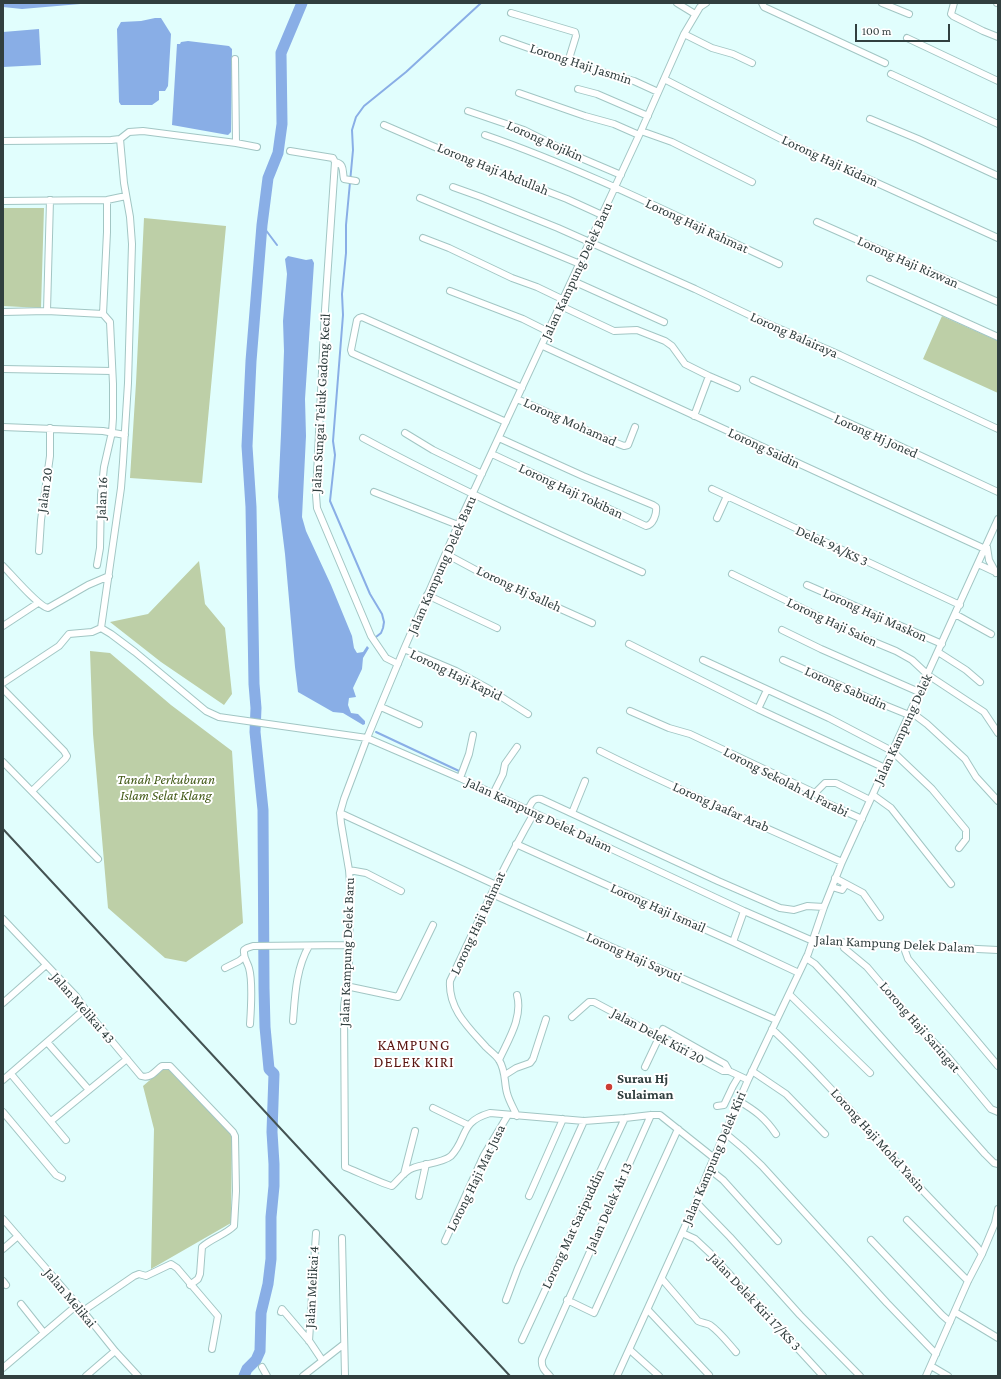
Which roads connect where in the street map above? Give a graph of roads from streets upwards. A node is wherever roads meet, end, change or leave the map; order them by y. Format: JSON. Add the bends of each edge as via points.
{"nodes":[{"id":1,"x":677,"y":3,"type":"edge"},
{"id":2,"x":706,"y":3,"type":"edge"},
{"id":3,"x":762,"y":3,"type":"edge"},
{"id":4,"x":882,"y":3,"type":"edge"},
{"id":5,"x":954,"y":3,"type":"edge"},
{"id":6,"x":511,"y":13,"type":"dead end"},
{"id":7,"x":695,"y":14,"type":"junction"},
{"id":8,"x":909,"y":14,"type":"dead end"},
{"id":9,"x":684,"y":34,"type":"junction"},
{"id":10,"x":998,"y":37,"type":"edge"},
{"id":11,"x":906,"y":38,"type":"dead end"},
{"id":12,"x":503,"y":39,"type":"dead end"},
{"id":13,"x":235,"y":59,"type":"dead end"},
{"id":14,"x":568,"y":62,"type":"junction"},
{"id":15,"x":752,"y":63,"type":"dead end"},
{"id":16,"x":885,"y":63,"type":"dead end"},
{"id":17,"x":890,"y":74,"type":"dead end"},
{"id":18,"x":664,"y":79,"type":"junction"},
{"id":19,"x":998,"y":80,"type":"edge"},
{"id":20,"x":578,"y":89,"type":"dead end"},
{"id":21,"x":658,"y":92,"type":"junction"},
{"id":22,"x":519,"y":93,"type":"dead end"},
{"id":23,"x":468,"y":111,"type":"dead end"},
{"id":24,"x":648,"y":116,"type":"junction"},
{"id":25,"x":870,"y":119,"type":"dead end"},
{"id":26,"x":998,"y":124,"type":"edge"},
{"id":27,"x":384,"y":125,"type":"dead end"},
{"id":28,"x":640,"y":133,"type":"junction"},
{"id":29,"x":485,"y":134,"type":"dead end"},
{"id":30,"x":120,"y":139,"type":"junction"},
{"id":31,"x":3,"y":141,"type":"edge"},
{"id":32,"x":236,"y":143,"type":"junction"},
{"id":33,"x":256,"y":147,"type":"dead end"},
{"id":34,"x":290,"y":151,"type":"dead end"},
{"id":35,"x":336,"y":164,"type":"junction"},
{"id":36,"x":621,"y":175,"type":"junction"},
{"id":37,"x":998,"y":176,"type":"edge"},
{"id":38,"x":356,"y":182,"type":"dead end"},
{"id":39,"x":752,"y":182,"type":"dead end"},
{"id":40,"x":453,"y":187,"type":"dead end"},
{"id":41,"x":615,"y":188,"type":"junction"},
{"id":42,"x":126,"y":196,"type":"junction"},
{"id":43,"x":420,"y":198,"type":"dead end"},
{"id":44,"x":50,"y":200,"type":"junction"},
{"id":45,"x":107,"y":200,"type":"junction"},
{"id":46,"x":3,"y":201,"type":"edge"},
{"id":47,"x":602,"y":215,"type":"junction"},
{"id":48,"x":817,"y":222,"type":"dead end"},
{"id":49,"x":423,"y":238,"type":"dead end"},
{"id":50,"x":998,"y":238,"type":"edge"},
{"id":51,"x":590,"y":242,"type":"junction"},
{"id":52,"x":580,"y":264,"type":"junction"},
{"id":53,"x":779,"y":264,"type":"dead end"},
{"id":54,"x":870,"y":279,"type":"dead end"},
{"id":55,"x":573,"y":281,"type":"junction"},
{"id":56,"x":450,"y":291,"type":"dead end"},
{"id":57,"x":564,"y":300,"type":"junction"},
{"id":58,"x":998,"y":302,"type":"edge"},
{"id":59,"x":561,"y":306,"type":"junction"},
{"id":60,"x":47,"y":311,"type":"junction"},
{"id":61,"x":3,"y":312,"type":"edge"},
{"id":62,"x":103,"y":314,"type":"junction"},
{"id":63,"x":664,"y":322,"type":"dead end"},
{"id":64,"x":549,"y":332,"type":"junction"},
{"id":65,"x":998,"y":337,"type":"edge"},
{"id":66,"x":543,"y":346,"type":"junction"},
{"id":67,"x":3,"y":370,"type":"edge"},
{"id":68,"x":112,"y":371,"type":"junction"},
{"id":69,"x":710,"y":376,"type":"junction"},
{"id":70,"x":753,"y":380,"type":"dead end"},
{"id":71,"x":522,"y":388,"type":"junction"},
{"id":72,"x":737,"y":388,"type":"dead end"},
{"id":73,"x":517,"y":399,"type":"junction"},
{"id":74,"x":694,"y":416,"type":"junction"},
{"id":75,"x":506,"y":422,"type":"junction"},
{"id":76,"x":3,"y":427,"type":"edge"},
{"id":77,"x":635,"y":427,"type":"dead end"},
{"id":78,"x":50,"y":428,"type":"junction"},
{"id":79,"x":998,"y":429,"type":"edge"},
{"id":80,"x":112,"y":432,"type":"junction"},
{"id":81,"x":405,"y":433,"type":"dead end"},
{"id":82,"x":125,"y":435,"type":"junction"},
{"id":83,"x":363,"y":438,"type":"dead end"},
{"id":84,"x":499,"y":438,"type":"junction"},
{"id":85,"x":492,"y":454,"type":"junction"},
{"id":86,"x":482,"y":474,"type":"junction"},
{"id":87,"x":712,"y":490,"type":"dead end"},
{"id":88,"x":374,"y":492,"type":"dead end"},
{"id":89,"x":998,"y":492,"type":"edge"},
{"id":90,"x":474,"y":494,"type":"junction"},
{"id":91,"x":727,"y":496,"type":"junction"},
{"id":92,"x":717,"y":518,"type":"dead end"},
{"id":93,"x":998,"y":520,"type":"edge"},
{"id":94,"x":458,"y":525,"type":"junction"},
{"id":95,"x":986,"y":547,"type":"junction"},
{"id":96,"x":39,"y":551,"type":"dead end"},
{"id":97,"x":446,"y":554,"type":"junction"},
{"id":98,"x":978,"y":564,"type":"junction"},
{"id":99,"x":97,"y":565,"type":"dead end"},
{"id":100,"x":3,"y":566,"type":"edge"},
{"id":101,"x":642,"y":572,"type":"dead end"},
{"id":102,"x":732,"y":574,"type":"dead end"},
{"id":103,"x":997,"y":574,"type":"edge"},
{"id":104,"x":109,"y":576,"type":"junction"},
{"id":105,"x":807,"y":585,"type":"dead end"},
{"id":106,"x":427,"y":595,"type":"junction"},
{"id":107,"x":38,"y":602,"type":"junction"},
{"id":108,"x":960,"y":605,"type":"junction"},
{"id":109,"x":955,"y":614,"type":"junction"},
{"id":110,"x":592,"y":623,"type":"dead end"},
{"id":111,"x":3,"y":626,"type":"edge"},
{"id":112,"x":100,"y":628,"type":"junction"},
{"id":113,"x":497,"y":628,"type":"dead end"},
{"id":114,"x":782,"y":630,"type":"dead end"},
{"id":115,"x":991,"y":634,"type":"dead end"},
{"id":116,"x":629,"y":644,"type":"dead end"},
{"id":117,"x":942,"y":644,"type":"junction"},
{"id":118,"x":404,"y":649,"type":"junction"},
{"id":119,"x":938,"y":652,"type":"junction"},
{"id":120,"x":703,"y":660,"type":"dead end"},
{"id":121,"x":783,"y":660,"type":"dead end"},
{"id":122,"x":398,"y":664,"type":"junction"},
{"id":123,"x":928,"y":675,"type":"junction"},
{"id":124,"x":980,"y":682,"type":"dead end"},
{"id":125,"x":3,"y":683,"type":"edge"},
{"id":126,"x":3,"y":689,"type":"edge"},
{"id":127,"x":767,"y":690,"type":"junction"},
{"id":128,"x":920,"y":692,"type":"junction"},
{"id":129,"x":381,"y":706,"type":"junction"},
{"id":130,"x":758,"y":709,"type":"junction"},
{"id":131,"x":630,"y":710,"type":"dead end"},
{"id":132,"x":528,"y":714,"type":"dead end"},
{"id":133,"x":910,"y":714,"type":"junction"},
{"id":134,"x":419,"y":724,"type":"dead end"},
{"id":135,"x":998,"y":733,"type":"edge"},
{"id":136,"x":473,"y":736,"type":"dead end"},
{"id":137,"x":367,"y":738,"type":"junction"},
{"id":138,"x":518,"y":747,"type":"dead end"},
{"id":139,"x":600,"y":751,"type":"dead end"},
{"id":140,"x":892,"y":751,"type":"junction"},
{"id":141,"x":3,"y":762,"type":"edge"},
{"id":142,"x":885,"y":768,"type":"junction"},
{"id":143,"x":461,"y":775,"type":"junction"},
{"id":144,"x":585,"y":781,"type":"dead end"},
{"id":145,"x":32,"y":791,"type":"junction"},
{"id":146,"x":815,"y":793,"type":"junction"},
{"id":147,"x":493,"y":794,"type":"junction"},
{"id":148,"x":872,"y":798,"type":"junction"},
{"id":149,"x":997,"y":799,"type":"edge"},
{"id":150,"x":531,"y":809,"type":"junction"},
{"id":151,"x":340,"y":813,"type":"junction"},
{"id":152,"x":572,"y":813,"type":"junction"},
{"id":153,"x":862,"y":819,"type":"junction"},
{"id":154,"x":516,"y":844,"type":"junction"},
{"id":155,"x":959,"y":848,"type":"dead end"},
{"id":156,"x":98,"y":859,"type":"dead end"},
{"id":157,"x":842,"y":862,"type":"junction"},
{"id":158,"x":349,"y":870,"type":"junction"},
{"id":159,"x":835,"y":878,"type":"junction"},
{"id":160,"x":846,"y":884,"type":"junction"},
{"id":161,"x":951,"y":884,"type":"dead end"},
{"id":162,"x":496,"y":885,"type":"junction"},
{"id":163,"x":832,"y":886,"type":"junction"},
{"id":164,"x":401,"y":891,"type":"dead end"},
{"id":165,"x":492,"y":894,"type":"junction"},
{"id":166,"x":824,"y":907,"type":"junction"},
{"id":167,"x":744,"y":911,"type":"junction"},
{"id":168,"x":880,"y":917,"type":"dead end"},
{"id":169,"x":4,"y":923,"type":"edge"},
{"id":170,"x":433,"y":925,"type":"dead end"},
{"id":171,"x":813,"y":941,"type":"junction"},
{"id":172,"x":733,"y":942,"type":"junction"},
{"id":173,"x":842,"y":942,"type":"junction"},
{"id":174,"x":350,"y":945,"type":"junction"},
{"id":175,"x":904,"y":945,"type":"junction"},
{"id":176,"x":309,"y":946,"type":"junction"},
{"id":177,"x":998,"y":950,"type":"edge"},
{"id":178,"x":244,"y":957,"type":"junction"},
{"id":179,"x":806,"y":958,"type":"junction"},
{"id":180,"x":46,"y":965,"type":"junction"},
{"id":181,"x":225,"y":968,"type":"dead end"},
{"id":182,"x":799,"y":974,"type":"junction"},
{"id":183,"x":346,"y":986,"type":"junction"},
{"id":184,"x":789,"y":994,"type":"junction"},
{"id":185,"x":517,"y":995,"type":"dead end"},
{"id":186,"x":3,"y":1002,"type":"edge"},
{"id":187,"x":85,"y":1009,"type":"junction"},
{"id":188,"x":572,"y":1017,"type":"dead end"},
{"id":189,"x":546,"y":1019,"type":"dead end"},
{"id":190,"x":776,"y":1020,"type":"junction"},
{"id":191,"x":293,"y":1021,"type":"dead end"},
{"id":192,"x":250,"y":1024,"type":"dead end"},
{"id":193,"x":772,"y":1029,"type":"junction"},
{"id":194,"x":659,"y":1037,"type":"junction"},
{"id":195,"x":48,"y":1042,"type":"junction"},
{"id":196,"x":127,"y":1059,"type":"junction"},
{"id":197,"x":499,"y":1060,"type":"junction"},
{"id":198,"x":645,"y":1066,"type":"dead end"},
{"id":199,"x":998,"y":1066,"type":"edge"},
{"id":200,"x":729,"y":1071,"type":"junction"},
{"id":201,"x":752,"y":1071,"type":"junction"},
{"id":202,"x":870,"y":1073,"type":"dead end"},
{"id":203,"x":11,"y":1074,"type":"junction"},
{"id":204,"x":504,"y":1075,"type":"junction"},
{"id":205,"x":739,"y":1076,"type":"junction"},
{"id":206,"x":3,"y":1080,"type":"edge"},
{"id":207,"x":748,"y":1080,"type":"junction"},
{"id":208,"x":89,"y":1090,"type":"junction"},
{"id":209,"x":739,"y":1101,"type":"junction"},
{"id":210,"x":717,"y":1106,"type":"dead end"},
{"id":211,"x":433,"y":1108,"type":"dead end"},
{"id":212,"x":3,"y":1112,"type":"edge"},
{"id":213,"x":998,"y":1112,"type":"edge"},
{"id":214,"x":508,"y":1115,"type":"junction"},
{"id":215,"x":651,"y":1115,"type":"junction"},
{"id":216,"x":517,"y":1116,"type":"junction"},
{"id":217,"x":625,"y":1118,"type":"junction"},
{"id":218,"x":563,"y":1119,"type":"junction"},
{"id":219,"x":51,"y":1121,"type":"junction"},
{"id":220,"x":584,"y":1121,"type":"junction"},
{"id":221,"x":468,"y":1125,"type":"junction"},
{"id":222,"x":678,"y":1129,"type":"junction"},
{"id":223,"x":415,"y":1130,"type":"dead end"},
{"id":224,"x":725,"y":1132,"type":"junction"},
{"id":225,"x":776,"y":1134,"type":"dead end"},
{"id":226,"x":825,"y":1134,"type":"dead end"},
{"id":227,"x":66,"y":1140,"type":"dead end"},
{"id":228,"x":714,"y":1158,"type":"junction"},
{"id":229,"x":426,"y":1164,"type":"junction"},
{"id":230,"x":998,"y":1164,"type":"edge"},
{"id":231,"x":709,"y":1169,"type":"junction"},
{"id":232,"x":404,"y":1174,"type":"junction"},
{"id":233,"x":62,"y":1178,"type":"dead end"},
{"id":234,"x":419,"y":1196,"type":"dead end"},
{"id":235,"x":529,"y":1196,"type":"dead end"},
{"id":236,"x":696,"y":1202,"type":"junction"},
{"id":237,"x":998,"y":1209,"type":"edge"},
{"id":238,"x":3,"y":1219,"type":"edge"},
{"id":239,"x":907,"y":1220,"type":"dead end"},
{"id":240,"x":996,"y":1223,"type":"edge"},
{"id":241,"x":316,"y":1233,"type":"dead end"},
{"id":242,"x":682,"y":1233,"type":"junction"},
{"id":243,"x":18,"y":1236,"type":"junction"},
{"id":244,"x":342,"y":1238,"type":"dead end"},
{"id":245,"x":871,"y":1240,"type":"dead end"},
{"id":246,"x":445,"y":1242,"type":"dead end"},
{"id":247,"x":778,"y":1242,"type":"dead end"},
{"id":248,"x":3,"y":1248,"type":"edge"},
{"id":249,"x":982,"y":1254,"type":"junction"},
{"id":250,"x":662,"y":1279,"type":"junction"},
{"id":251,"x":968,"y":1281,"type":"junction"},
{"id":252,"x":190,"y":1285,"type":"junction"},
{"id":253,"x":506,"y":1300,"type":"dead end"},
{"id":254,"x":567,"y":1300,"type":"junction"},
{"id":255,"x":21,"y":1304,"type":"dead end"},
{"id":256,"x":77,"y":1305,"type":"junction"},
{"id":257,"x":648,"y":1310,"type":"junction"},
{"id":258,"x":82,"y":1311,"type":"junction"},
{"id":259,"x":281,"y":1312,"type":"dead end"},
{"id":260,"x":955,"y":1312,"type":"junction"},
{"id":261,"x":950,"y":1322,"type":"junction"},
{"id":262,"x":44,"y":1333,"type":"junction"},
{"id":263,"x":998,"y":1338,"type":"edge"},
{"id":264,"x":522,"y":1340,"type":"dead end"},
{"id":265,"x":309,"y":1341,"type":"junction"},
{"id":266,"x":344,"y":1344,"type":"junction"},
{"id":267,"x":212,"y":1349,"type":"dead end"},
{"id":268,"x":630,"y":1350,"type":"junction"},
{"id":269,"x":115,"y":1351,"type":"junction"},
{"id":270,"x":736,"y":1352,"type":"dead end"},
{"id":271,"x":936,"y":1354,"type":"junction"},
{"id":272,"x":322,"y":1360,"type":"junction"},
{"id":273,"x":931,"y":1366,"type":"junction"},
{"id":274,"x":262,"y":1367,"type":"dead end"},
{"id":275,"x":3,"y":1368,"type":"edge"},
{"id":276,"x":708,"y":1375,"type":"dead end"},
{"id":277,"x":86,"y":1376,"type":"edge"},
{"id":278,"x":138,"y":1376,"type":"edge"},
{"id":279,"x":267,"y":1376,"type":"edge"},
{"id":280,"x":303,"y":1376,"type":"edge"},
{"id":281,"x":345,"y":1376,"type":"edge"},
{"id":282,"x":550,"y":1376,"type":"edge"},
{"id":283,"x":617,"y":1376,"type":"edge"},
{"id":284,"x":659,"y":1376,"type":"edge"},
{"id":285,"x":823,"y":1376,"type":"edge"},
{"id":286,"x":860,"y":1376,"type":"edge"},
{"id":287,"x":926,"y":1376,"type":"edge"},
{"id":288,"x":948,"y":1376,"type":"edge"}],
"edges":[{"from":1,"to":7,"type":"street"},
{"from":2,"to":7,"type":"street","name":"Jalan Kampung Delek Baru"},
{"from":3,"to":16,"type":"street","via":[[764,7]]},
{"from":4,"to":8,"type":"street"},
{"from":5,"to":10,"type":"street","via":[[951,14]]},
{"from":6,"to":14,"type":"street","via":[[575,32]]},
{"from":7,"to":9,"type":"street","name":"Jalan Kampung Delek Baru"},
{"from":9,"to":15,"type":"street"},
{"from":9,"to":18,"type":"street","name":"Jalan Kampung Delek Baru"},
{"from":11,"to":19,"type":"street"},
{"from":12,"to":14,"type":"street","name":"Lorong Haji Jasmin"},
{"from":13,"to":32,"type":"street"},
{"from":14,"to":21,"type":"street","name":"Lorong Haji Jasmin","via":[[634,81]]},
{"from":17,"to":26,"type":"street"},
{"from":18,"to":21,"type":"street","name":"Jalan Kampung Delek Baru"},
{"from":18,"to":50,"type":"street","name":"Lorong Haji Kidam","via":[[800,148]]},
{"from":20,"to":24,"type":"street","via":[[597,94]]},
{"from":21,"to":24,"type":"street","name":"Jalan Kampung Delek Baru"},
{"from":22,"to":28,"type":"street"},
{"from":23,"to":36,"type":"street","name":"Lorong Rojikin","via":[[524,130]]},
{"from":24,"to":28,"type":"street","name":"Jalan Kampung Delek Baru"},
{"from":25,"to":37,"type":"street"},
{"from":27,"to":47,"type":"street","name":"Lorong Haji Abdullah"},
{"from":28,"to":36,"type":"street","name":"Jalan Kampung Delek Baru"},
{"from":28,"to":39,"type":"street","via":[[672,142]]},
{"from":29,"to":41,"type":"street","name":"Lorong Haji Rahmat"},
{"from":30,"to":31,"type":"street"},
{"from":30,"to":32,"type":"street","via":[[129,132],[143,131]]},
{"from":30,"to":42,"type":"street"},
{"from":32,"to":33,"type":"street"},
{"from":34,"to":35,"type":"street","via":[[333,158]]},
{"from":35,"to":38,"type":"street","via":[[343,166],[344,179]]},
{"from":35,"to":122,"type":"street","name":"Jalan Sungai Teluk Gadong Kecil","via":[[325,310],[317,508],[371,636],[386,658]]},
{"from":36,"to":41,"type":"street","name":"Jalan Kampung Delek Baru"},
{"from":40,"to":51,"type":"street","name":"Lorong Balairaya"},
{"from":41,"to":47,"type":"street","name":"Jalan Kampung Delek Baru"},
{"from":41,"to":53,"type":"street","name":"Lorong Haji Rahmat"},
{"from":42,"to":45,"type":"street"},
{"from":42,"to":82,"type":"street","via":[[132,244]]},
{"from":43,"to":52,"type":"street"},
{"from":44,"to":45,"type":"street"},
{"from":44,"to":46,"type":"street"},
{"from":44,"to":60,"type":"street"},
{"from":45,"to":62,"type":"street"},
{"from":47,"to":51,"type":"street","name":"Jalan Kampung Delek Baru"},
{"from":48,"to":58,"type":"street","name":"Lorong Haji Rizwan"},
{"from":49,"to":57,"type":"street"},
{"from":51,"to":52,"type":"street","name":"Jalan Kampung Delek Baru"},
{"from":51,"to":79,"type":"street","name":"Lorong Balairaya"},
{"from":52,"to":55,"type":"street","name":"Jalan Kampung Delek Baru"},
{"from":54,"to":65,"type":"street"},
{"from":55,"to":57,"type":"street","name":"Jalan Kampung Delek Baru"},
{"from":55,"to":63,"type":"street"},
{"from":56,"to":64,"type":"street","via":[[523,319]]},
{"from":57,"to":59,"type":"street","name":"Jalan Kampung Delek Baru"},
{"from":59,"to":64,"type":"street","name":"Jalan Kampung Delek Baru"},
{"from":59,"to":69,"type":"street","via":[[614,331],[637,330],[665,341],[672,346],[685,364]]},
{"from":60,"to":61,"type":"street"},
{"from":60,"to":62,"type":"street"},
{"from":62,"to":68,"type":"street","name":"Jalan 16","via":[[110,322]]},
{"from":64,"to":66,"type":"street","name":"Jalan Kampung Delek Baru"},
{"from":66,"to":71,"type":"street","name":"Jalan Kampung Delek Baru"},
{"from":66,"to":74,"type":"street","name":"Lorong Saidin"},
{"from":67,"to":68,"type":"street"},
{"from":68,"to":80,"type":"street","name":"Jalan 16"},
{"from":69,"to":72,"type":"street"},
{"from":69,"to":74,"type":"street"},
{"from":70,"to":89,"type":"street","name":"Lorong Hj Joned"},
{"from":71,"to":73,"type":"street","name":"Jalan Kampung Delek Baru"},
{"from":71,"to":75,"type":"street","via":[[362,317],[357,320],[352,352]]},
{"from":73,"to":75,"type":"street","name":"Jalan Kampung Delek Baru"},
{"from":73,"to":77,"type":"street","name":"Lorong Mohamad","via":[[624,446],[628,445]]},
{"from":74,"to":95,"type":"street","name":"Lorong Saidin"},
{"from":75,"to":84,"type":"street","name":"Jalan Kampung Delek Baru"},
{"from":76,"to":78,"type":"street"},
{"from":78,"to":80,"type":"street"},
{"from":78,"to":96,"type":"street","name":"Jalan 20","via":[[50,456]]},
{"from":80,"to":82,"type":"street"},
{"from":80,"to":99,"type":"street","name":"Jalan 16","via":[[104,467]]},
{"from":81,"to":86,"type":"street"},
{"from":82,"to":104,"type":"street","via":[[121,488]]},
{"from":83,"to":90,"type":"street"},
{"from":84,"to":85,"type":"street","name":"Jalan Kampung Delek Baru"},
{"from":84,"to":85,"type":"street","name":"Lorong Haji Tokiban","via":[[653,505],[656,510],[651,524],[646,526]]},
{"from":85,"to":86,"type":"street","name":"Jalan Kampung Delek Baru"},
{"from":86,"to":90,"type":"street","name":"Jalan Kampung Delek Baru"},
{"from":87,"to":91,"type":"street","name":"Delek 9A/KS 3"},
{"from":88,"to":94,"type":"street"},
{"from":90,"to":94,"type":"street","name":"Jalan Kampung Delek Baru"},
{"from":90,"to":101,"type":"street"},
{"from":91,"to":92,"type":"street"},
{"from":91,"to":108,"type":"street","name":"Delek 9A/KS 3"},
{"from":93,"to":95,"type":"street","name":"Jalan Kampung Delek"},
{"from":94,"to":97,"type":"street","name":"Jalan Kampung Delek Baru"},
{"from":95,"to":98,"type":"street","name":"Jalan Kampung Delek"},
{"from":95,"to":103,"type":"street","via":[[989,560]]},
{"from":97,"to":106,"type":"street","name":"Jalan Kampung Delek Baru"},
{"from":97,"to":110,"type":"street","name":"Lorong Hj Salleh","via":[[485,575]]},
{"from":98,"to":103,"type":"street"},
{"from":98,"to":108,"type":"street","name":"Jalan Kampung Delek"},
{"from":100,"to":107,"type":"street"},
{"from":102,"to":123,"type":"street","name":"Lorong Haji Saien","via":[[855,634],[896,651],[916,662]]},
{"from":104,"to":107,"type":"street","via":[[48,608]]},
{"from":104,"to":112,"type":"street"},
{"from":105,"to":117,"type":"street","name":"Lorong Haji Maskon"},
{"from":106,"to":113,"type":"street"},
{"from":106,"to":118,"type":"street","name":"Jalan Kampung Delek Baru"},
{"from":107,"to":111,"type":"street"},
{"from":108,"to":109,"type":"street","name":"Jalan Kampung Delek"},
{"from":109,"to":115,"type":"street"},
{"from":109,"to":117,"type":"street","name":"Jalan Kampung Delek"},
{"from":112,"to":125,"type":"street","via":[[92,632],[69,634],[58,646]]},
{"from":112,"to":137,"type":"street","name":"Jalan Kampung Delek Dalam","via":[[135,652],[206,711],[219,717]]},
{"from":114,"to":128,"type":"street"},
{"from":116,"to":130,"type":"street"},
{"from":117,"to":119,"type":"street","name":"Jalan Kampung Delek"},
{"from":118,"to":122,"type":"street","name":"Jalan Kampung Delek Baru"},
{"from":118,"to":132,"type":"street","name":"Lorong Haji Kapid","via":[[489,689]]},
{"from":119,"to":123,"type":"street","name":"Jalan Kampung Delek"},
{"from":119,"to":124,"type":"street"},
{"from":120,"to":127,"type":"street"},
{"from":121,"to":133,"type":"street","name":"Lorong Sabudin"},
{"from":122,"to":129,"type":"street","name":"Jalan Kampung Delek Baru"},
{"from":123,"to":128,"type":"street","name":"Jalan Kampung Delek"},
{"from":123,"to":135,"type":"street","name":"Lorong Haji Saien","via":[[984,712]]},
{"from":126,"to":145,"type":"street","via":[[67,756]]},
{"from":127,"to":130,"type":"street"},
{"from":127,"to":140,"type":"street","via":[[829,718]]},
{"from":128,"to":133,"type":"street","name":"Jalan Kampung Delek"},
{"from":129,"to":134,"type":"street"},
{"from":129,"to":137,"type":"street","name":"Jalan Kampung Delek Baru"},
{"from":130,"to":142,"type":"street"},
{"from":131,"to":146,"type":"street","name":"Lorong Sekolah Al Farabi","via":[[669,728],[690,734]]},
{"from":133,"to":140,"type":"street","name":"Jalan Kampung Delek"},
{"from":133,"to":149,"type":"street","name":"Lorong Sabudin","via":[[927,724],[965,759],[976,777]]},
{"from":136,"to":143,"type":"street"},
{"from":137,"to":143,"type":"street","name":"Jalan Kampung Delek Dalam"},
{"from":137,"to":151,"type":"street","name":"Jalan Kampung Delek Baru"},
{"from":138,"to":147,"type":"street","via":[[506,764],[504,774]]},
{"from":139,"to":157,"type":"street","name":"Lorong Jaafar Arab","via":[[656,779]]},
{"from":140,"to":142,"type":"street","name":"Jalan Kampung Delek"},
{"from":140,"to":155,"type":"street","via":[[932,789],[966,830],[966,839]]},
{"from":141,"to":145,"type":"street"},
{"from":142,"to":148,"type":"street","name":"Jalan Kampung Delek"},
{"from":143,"to":147,"type":"street","name":"Jalan Kampung Delek Dalam"},
{"from":144,"to":152,"type":"street"},
{"from":145,"to":156,"type":"street"},
{"from":146,"to":148,"type":"street","via":[[825,783],[836,783]]},
{"from":146,"to":153,"type":"street","name":"Lorong Sekolah Al Farabi","via":[[824,802]]},
{"from":147,"to":150,"type":"street","name":"Jalan Kampung Delek Dalam"},
{"from":148,"to":153,"type":"street","name":"Jalan Kampung Delek"},
{"from":148,"to":161,"type":"street","via":[[891,808]]},
{"from":150,"to":152,"type":"street","via":[[534,799],[541,799]]},
{"from":150,"to":154,"type":"street","name":"Lorong Haji Rahmat"},
{"from":150,"to":167,"type":"street","name":"Jalan Kampung Delek Dalam"},
{"from":151,"to":158,"type":"street","name":"Jalan Kampung Delek Baru"},
{"from":151,"to":162,"type":"street"},
{"from":152,"to":166,"type":"street","via":[[780,908],[794,910],[807,906]]},
{"from":153,"to":157,"type":"street","name":"Jalan Kampung Delek"},
{"from":154,"to":162,"type":"street","name":"Lorong Haji Rahmat"},
{"from":154,"to":172,"type":"street","name":"Lorong Haji Ismail"},
{"from":157,"to":159,"type":"street","name":"Jalan Kampung Delek"},
{"from":158,"to":164,"type":"street","via":[[366,873]]},
{"from":158,"to":174,"type":"street","name":"Jalan Kampung Delek Baru"},
{"from":159,"to":160,"type":"street"},
{"from":159,"to":163,"type":"street","name":"Jalan Kampung Delek"},
{"from":160,"to":163,"type":"street","via":[[842,890]]},
{"from":160,"to":168,"type":"street","via":[[863,893]]},
{"from":162,"to":165,"type":"street","name":"Lorong Haji Rahmat"},
{"from":163,"to":166,"type":"street","name":"Jalan Kampung Delek"},
{"from":165,"to":190,"type":"street","name":"Lorong Haji Sayuti"},
{"from":165,"to":197,"type":"street","name":"Lorong Haji Rahmat","via":[[450,981],[450,995],[464,1021]]},
{"from":166,"to":171,"type":"street","name":"Jalan Kampung Delek"},
{"from":167,"to":171,"type":"street","name":"Jalan Kampung Delek Dalam"},
{"from":167,"to":172,"type":"street"},
{"from":169,"to":180,"type":"street","name":"Jalan Melikai 43"},
{"from":170,"to":183,"type":"street","via":[[398,997]]},
{"from":171,"to":173,"type":"street","name":"Jalan Kampung Delek Dalam"},
{"from":171,"to":179,"type":"street","name":"Jalan Kampung Delek Kiri"},
{"from":172,"to":182,"type":"street","name":"Lorong Haji Ismail"},
{"from":173,"to":175,"type":"street","name":"Jalan Kampung Delek Dalam"},
{"from":173,"to":213,"type":"street","name":"Lorong Haji Saringat","via":[[844,948],[867,967],[948,1057],[991,1110]]},
{"from":174,"to":176,"type":"street"},
{"from":174,"to":183,"type":"street","name":"Jalan Kampung Delek Baru"},
{"from":175,"to":177,"type":"street","name":"Jalan Kampung Delek Dalam"},
{"from":175,"to":199,"type":"street","via":[[908,959]]},
{"from":176,"to":178,"type":"street","via":[[253,946],[244,950]]},
{"from":176,"to":191,"type":"street","via":[[300,967]]},
{"from":178,"to":181,"type":"street"},
{"from":178,"to":192,"type":"street","via":[[249,968],[251,990]]},
{"from":179,"to":182,"type":"street","name":"Jalan Kampung Delek Kiri"},
{"from":179,"to":230,"type":"street","via":[[843,994],[985,1154]]},
{"from":180,"to":186,"type":"street"},
{"from":180,"to":187,"type":"street","name":"Jalan Melikai 43"},
{"from":182,"to":184,"type":"street","name":"Jalan Kampung Delek Kiri"},
{"from":183,"to":232,"type":"street","name":"Jalan Kampung Delek Baru","via":[[345,1167],[389,1186]]},
{"from":184,"to":190,"type":"street","name":"Jalan Kampung Delek Kiri"},
{"from":184,"to":202,"type":"street"},
{"from":185,"to":197,"type":"street","via":[[517,1019]]},
{"from":187,"to":195,"type":"street"},
{"from":187,"to":196,"type":"street","name":"Jalan Melikai 43"},
{"from":188,"to":194,"type":"street","name":"Jalan Delek Kiri 20","via":[[589,1002],[594,1002]]},
{"from":189,"to":204,"type":"street","via":[[533,1059],[530,1063]]},
{"from":190,"to":193,"type":"street","name":"Jalan Kampung Delek Kiri"},
{"from":193,"to":201,"type":"street","name":"Jalan Kampung Delek Kiri"},
{"from":193,"to":249,"type":"street","name":"Lorong Haji Mohd Yasin","via":[[801,1056]]},
{"from":194,"to":198,"type":"street"},
{"from":194,"to":200,"type":"street","name":"Jalan Delek Kiri 20","via":[[723,1071]]},
{"from":194,"to":200,"type":"street","name":"Jalan Delek Kiri 20","via":[[663,1029],[725,1064]]},
{"from":195,"to":203,"type":"street"},
{"from":195,"to":208,"type":"street"},
{"from":196,"to":208,"type":"street"},
{"from":196,"to":252,"type":"street","name":"Jalan Melikai 43","via":[[141,1076],[146,1078],[162,1066],[170,1066],[235,1136],[234,1226],[202,1247],[200,1274]]},
{"from":197,"to":204,"type":"street","name":"Lorong Haji Rahmat"},
{"from":200,"to":205,"type":"street","name":"Jalan Delek Kiri 20"},
{"from":201,"to":207,"type":"street","name":"Jalan Kampung Delek Kiri"},
{"from":201,"to":226,"type":"street","via":[[786,1094]]},
{"from":203,"to":206,"type":"street"},
{"from":203,"to":219,"type":"street"},
{"from":204,"to":216,"type":"street","name":"Lorong Haji Rahmat","via":[[506,1092]]},
{"from":205,"to":207,"type":"street","name":"Jalan Delek Kiri 20"},
{"from":205,"to":210,"type":"street","via":[[724,1105]]},
{"from":207,"to":209,"type":"street","name":"Jalan Kampung Delek Kiri"},
{"from":208,"to":219,"type":"street"},
{"from":209,"to":224,"type":"street","name":"Jalan Kampung Delek Kiri"},
{"from":209,"to":225,"type":"street","via":[[755,1110]]},
{"from":211,"to":221,"type":"street"},
{"from":212,"to":233,"type":"street","via":[[56,1175]]},
{"from":214,"to":216,"type":"street"},
{"from":214,"to":221,"type":"street","via":[[490,1113],[482,1115]]},
{"from":214,"to":246,"type":"street","name":"Lorong Haji Mat Jusa","via":[[484,1156]]},
{"from":215,"to":217,"type":"street"},
{"from":215,"to":222,"type":"street","via":[[660,1115]]},
{"from":215,"to":254,"type":"street","name":"Jalan Delek Air 13"},
{"from":216,"to":218,"type":"street"},
{"from":217,"to":220,"type":"street"},
{"from":217,"to":264,"type":"street","name":"Lorong Mat Saripuddin"},
{"from":218,"to":220,"type":"street"},
{"from":218,"to":235,"type":"street"},
{"from":219,"to":227,"type":"street"},
{"from":220,"to":253,"type":"street"},
{"from":221,"to":229,"type":"street","via":[[450,1157]]},
{"from":222,"to":228,"type":"street"},
{"from":222,"to":254,"type":"street","via":[[594,1313]]},
{"from":223,"to":232,"type":"street"},
{"from":224,"to":228,"type":"street","name":"Jalan Kampung Delek Kiri"},
{"from":224,"to":271,"type":"street","via":[[766,1171]]},
{"from":228,"to":231,"type":"street","name":"Jalan Kampung Delek Kiri"},
{"from":229,"to":232,"type":"street","via":[[411,1168]]},
{"from":229,"to":234,"type":"street"},
{"from":231,"to":236,"type":"street","name":"Jalan Kampung Delek Kiri"},
{"from":231,"to":247,"type":"street"},
{"from":236,"to":242,"type":"street","name":"Jalan Kampung Delek Kiri"},
{"from":236,"to":286,"type":"street"},
{"from":237,"to":240,"type":"street"},
{"from":238,"to":243,"type":"street","name":"Jalan Melikai"},
{"from":239,"to":251,"type":"street"},
{"from":240,"to":249,"type":"street"},
{"from":241,"to":265,"type":"street","name":"Jalan Melikai 4"},
{"from":242,"to":250,"type":"street","name":"Jalan Kampung Delek Kiri"},
{"from":242,"to":285,"type":"street","name":"Jalan Delek Kiri 17/KS 3","via":[[710,1253]]},
{"from":243,"to":248,"type":"street"},
{"from":243,"to":256,"type":"street","name":"Jalan Melikai"},
{"from":244,"to":266,"type":"street"},
{"from":245,"to":261,"type":"street"},
{"from":249,"to":251,"type":"street"},
{"from":250,"to":257,"type":"street","name":"Jalan Kampung Delek Kiri"},
{"from":250,"to":270,"type":"street","via":[[698,1321],[716,1330]]},
{"from":251,"to":260,"type":"street"},
{"from":252,"to":258,"type":"street","via":[[171,1264],[146,1276],[134,1276]]},
{"from":252,"to":267,"type":"street","via":[[218,1316]]},
{"from":254,"to":282,"type":"street","name":"Jalan Delek Air 13","via":[[542,1359],[543,1369]]},
{"from":255,"to":262,"type":"street"},
{"from":256,"to":258,"type":"street","name":"Jalan Melikai"},
{"from":256,"to":262,"type":"street"},
{"from":257,"to":268,"type":"street","name":"Jalan Kampung Delek Kiri"},
{"from":257,"to":276,"type":"street"},
{"from":258,"to":269,"type":"street","name":"Jalan Melikai"},
{"from":259,"to":265,"type":"street","via":[[282,1309]]},
{"from":260,"to":261,"type":"street"},
{"from":260,"to":263,"type":"street"},
{"from":261,"to":271,"type":"street"},
{"from":262,"to":275,"type":"street"},
{"from":265,"to":272,"type":"street"},
{"from":266,"to":272,"type":"street"},
{"from":266,"to":281,"type":"street"},
{"from":268,"to":283,"type":"street","name":"Jalan Kampung Delek Kiri"},
{"from":268,"to":284,"type":"street"},
{"from":269,"to":277,"type":"street"},
{"from":269,"to":278,"type":"street","name":"Jalan Melikai"},
{"from":271,"to":273,"type":"street"},
{"from":272,"to":280,"type":"street"},
{"from":273,"to":287,"type":"street"},
{"from":273,"to":288,"type":"street"},
{"from":274,"to":279,"type":"street"}]}
